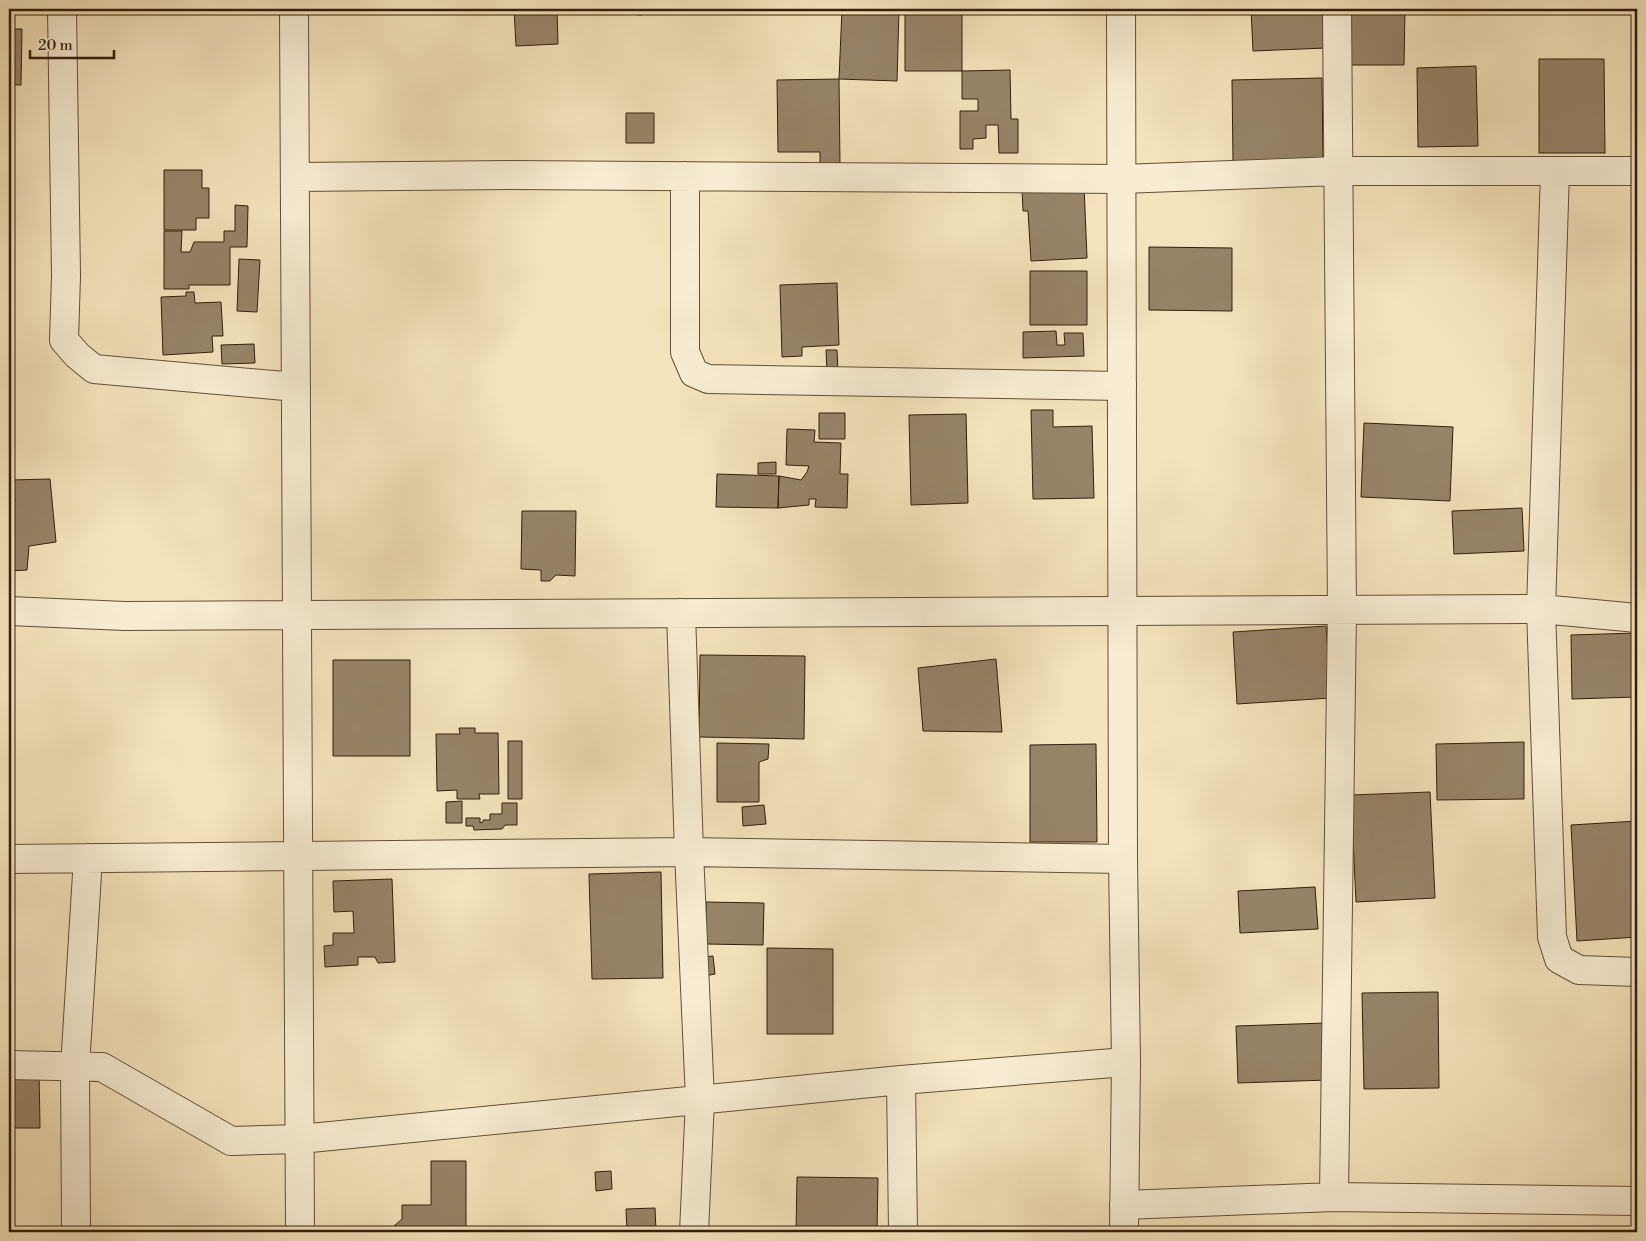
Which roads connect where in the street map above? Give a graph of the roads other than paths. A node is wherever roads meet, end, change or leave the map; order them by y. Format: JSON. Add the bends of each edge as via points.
{"nodes":[{"id":1,"x":62,"y":9,"type":"edge"},
{"id":2,"x":294,"y":9,"type":"edge"},
{"id":3,"x":1121,"y":9,"type":"edge"},
{"id":4,"x":1337,"y":9,"type":"edge"},
{"id":5,"x":1338,"y":172,"type":"junction"},
{"id":6,"x":1555,"y":172,"type":"junction"},
{"id":7,"x":1637,"y":172,"type":"edge"},
{"id":8,"x":685,"y":176,"type":"junction"},
{"id":9,"x":295,"y":177,"type":"junction"},
{"id":10,"x":1121,"y":179,"type":"junction"},
{"id":11,"x":1122,"y":386,"type":"junction"},
{"id":12,"x":296,"y":387,"type":"junction"},
{"id":13,"x":1541,"y":609,"type":"junction"},
{"id":14,"x":1342,"y":610,"type":"junction"},
{"id":15,"x":9,"y":611,"type":"edge"},
{"id":16,"x":1122,"y":611,"type":"junction"},
{"id":17,"x":681,"y":613,"type":"junction"},
{"id":18,"x":298,"y":615,"type":"junction"},
{"id":19,"x":1637,"y":618,"type":"edge"},
{"id":20,"x":689,"y":852,"type":"junction"},
{"id":21,"x":298,"y":856,"type":"junction"},
{"id":22,"x":88,"y":858,"type":"junction"},
{"id":23,"x":9,"y":859,"type":"edge"},
{"id":24,"x":1123,"y":859,"type":"junction"},
{"id":25,"x":1637,"y":972,"type":"edge"},
{"id":26,"x":1126,"y":1062,"type":"junction"},
{"id":27,"x":9,"y":1065,"type":"edge"},
{"id":28,"x":75,"y":1067,"type":"junction"},
{"id":29,"x":901,"y":1080,"type":"junction"},
{"id":30,"x":700,"y":1100,"type":"junction"},
{"id":31,"x":300,"y":1139,"type":"junction"},
{"id":32,"x":1334,"y":1197,"type":"junction"},
{"id":33,"x":1637,"y":1201,"type":"edge"},
{"id":34,"x":1124,"y":1205,"type":"junction"},
{"id":35,"x":76,"y":1232,"type":"edge"},
{"id":36,"x":300,"y":1232,"type":"edge"},
{"id":37,"x":694,"y":1232,"type":"edge"},
{"id":38,"x":903,"y":1232,"type":"edge"},
{"id":39,"x":1124,"y":1232,"type":"edge"}],
"edges":[{"from":1,"to":12,"type":"street","via":[[64,340],[94,369]]},
{"from":2,"to":9,"type":"street"},
{"from":3,"to":10,"type":"street"},
{"from":4,"to":5,"type":"street"},
{"from":5,"to":6,"type":"street"},
{"from":5,"to":10,"type":"street"},
{"from":5,"to":14,"type":"street"},
{"from":6,"to":7,"type":"street"},
{"from":6,"to":13,"type":"street"},
{"from":8,"to":9,"type":"street"},
{"from":8,"to":10,"type":"street"},
{"from":8,"to":11,"type":"street","via":[[685,352],[694,373],[708,379]]},
{"from":9,"to":12,"type":"street"},
{"from":10,"to":11,"type":"street"},
{"from":11,"to":16,"type":"street"},
{"from":12,"to":18,"type":"street"},
{"from":13,"to":14,"type":"street"},
{"from":13,"to":19,"type":"street"},
{"from":13,"to":25,"type":"street","via":[[1552,937],[1559,959],[1580,970]]},
{"from":14,"to":16,"type":"street"},
{"from":14,"to":32,"type":"street"},
{"from":15,"to":18,"type":"street","via":[[125,616]]},
{"from":16,"to":17,"type":"street"},
{"from":16,"to":24,"type":"street"},
{"from":17,"to":18,"type":"street"},
{"from":17,"to":20,"type":"street"},
{"from":18,"to":21,"type":"street"},
{"from":20,"to":21,"type":"street"},
{"from":20,"to":24,"type":"street"},
{"from":20,"to":30,"type":"street"},
{"from":21,"to":22,"type":"street"},
{"from":21,"to":31,"type":"street"},
{"from":22,"to":23,"type":"street"},
{"from":22,"to":28,"type":"street"},
{"from":24,"to":26,"type":"street"},
{"from":26,"to":29,"type":"street"},
{"from":26,"to":34,"type":"street"},
{"from":27,"to":28,"type":"street"},
{"from":28,"to":31,"type":"street","via":[[102,1067],[231,1141]]},
{"from":28,"to":35,"type":"street"},
{"from":29,"to":30,"type":"street"},
{"from":29,"to":38,"type":"street"},
{"from":30,"to":31,"type":"street"},
{"from":30,"to":37,"type":"street"},
{"from":31,"to":36,"type":"street"},
{"from":32,"to":33,"type":"street"},
{"from":32,"to":34,"type":"street"},
{"from":34,"to":39,"type":"street"}]}
